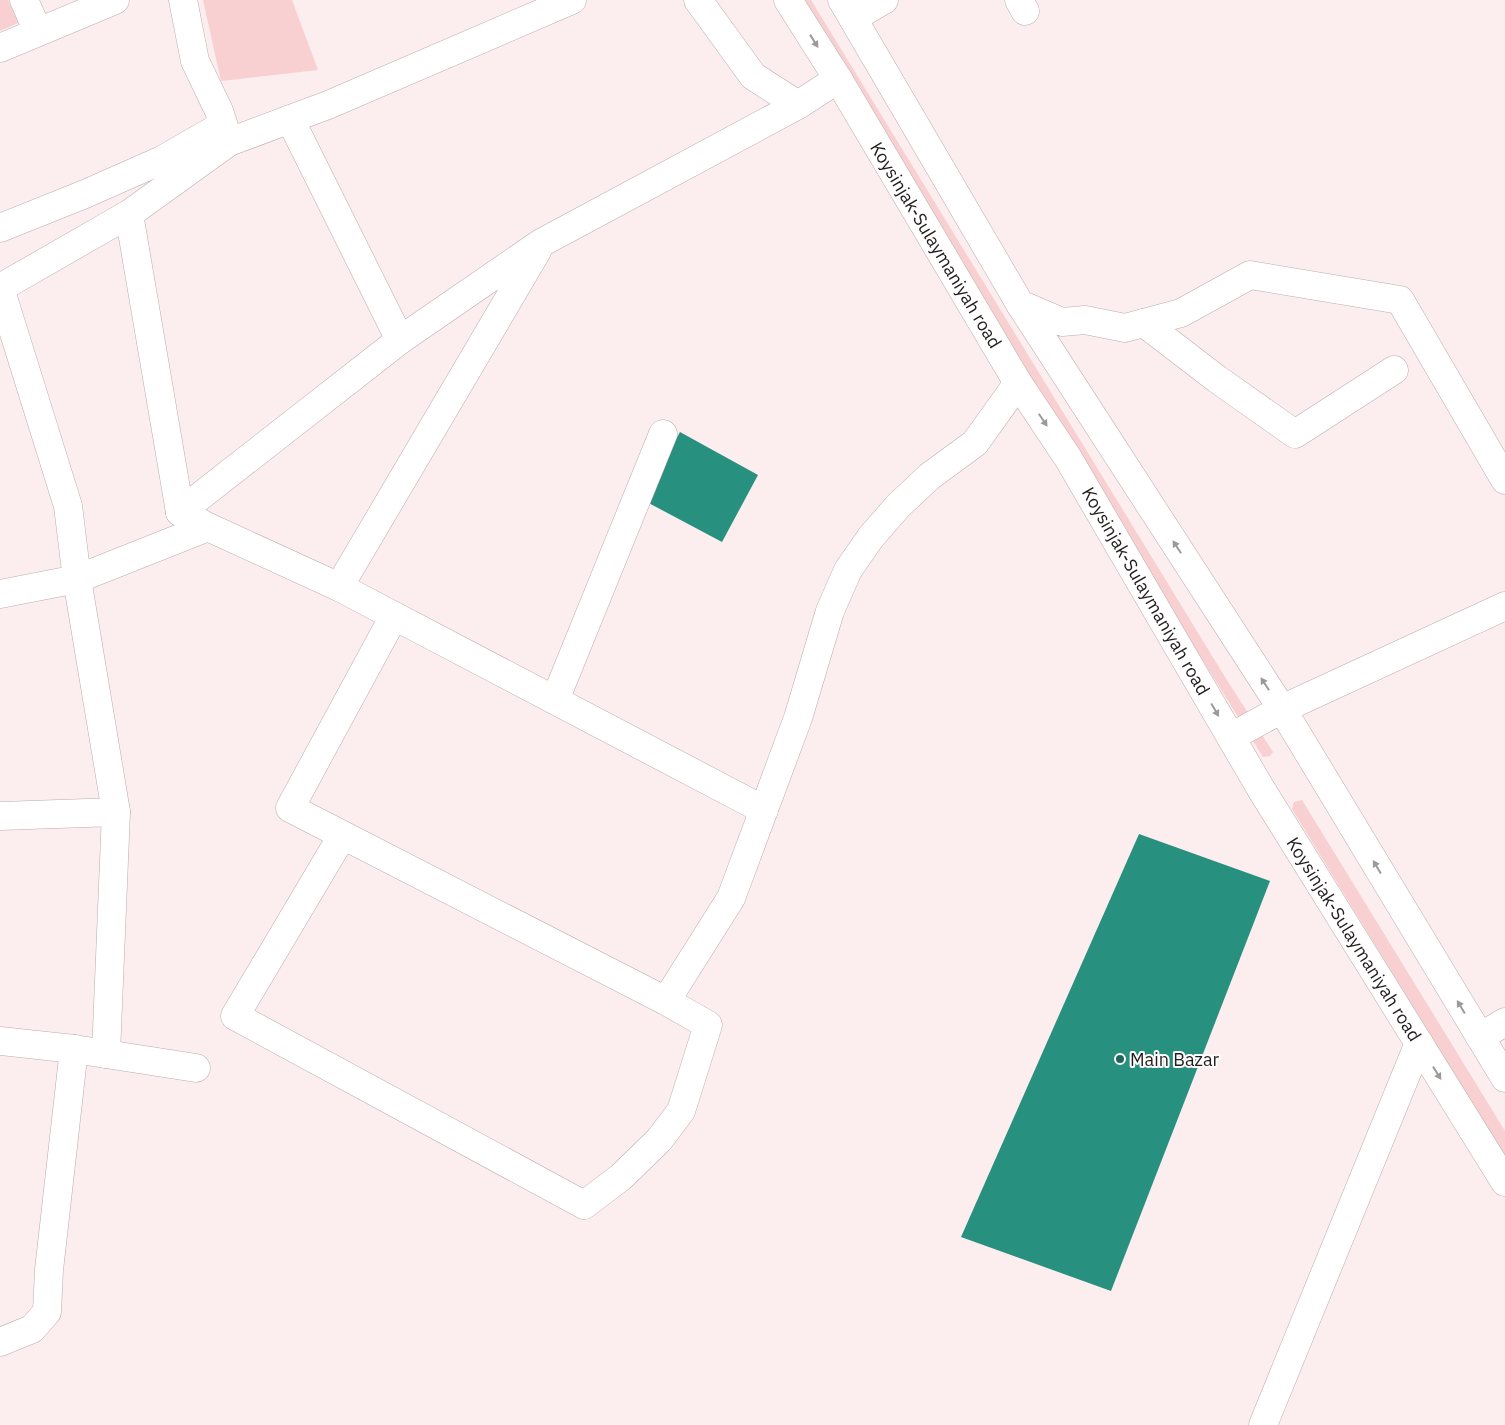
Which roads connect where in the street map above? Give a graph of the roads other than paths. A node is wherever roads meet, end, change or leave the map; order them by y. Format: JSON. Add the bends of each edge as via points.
{"nodes":[{"id":1,"x":24,"y":0,"type":"edge"},
{"id":2,"x":115,"y":0,"type":"edge"},
{"id":3,"x":183,"y":0,"type":"edge"},
{"id":4,"x":572,"y":0,"type":"edge"},
{"id":5,"x":698,"y":0,"type":"edge"},
{"id":6,"x":788,"y":0,"type":"edge"},
{"id":7,"x":884,"y":0,"type":"edge"},
{"id":8,"x":848,"y":9,"type":"edge"},
{"id":9,"x":38,"y":32,"type":"junction"},
{"id":10,"x":0,"y":48,"type":"edge"},
{"id":11,"x":838,"y":79,"type":"junction"},
{"id":12,"x":798,"y":105,"type":"junction"},
{"id":13,"x":290,"y":119,"type":"junction"},
{"id":14,"x":226,"y":134,"type":"junction"},
{"id":15,"x":129,"y":214,"type":"junction"},
{"id":16,"x":0,"y":228,"type":"edge"},
{"id":17,"x":541,"y":243,"type":"junction"},
{"id":18,"x":0,"y":288,"type":"edge"},
{"id":19,"x":1020,"y":304,"type":"junction"},
{"id":20,"x":1144,"y":323,"type":"junction"},
{"id":21,"x":400,"y":340,"type":"junction"},
{"id":22,"x":1394,"y":370,"type":"dead end"},
{"id":23,"x":1018,"y":383,"type":"junction"},
{"id":24,"x":663,"y":434,"type":"dead end"},
{"id":25,"x":1505,"y":480,"type":"edge"},
{"id":26,"x":180,"y":512,"type":"junction"},
{"id":27,"x":208,"y":527,"type":"junction"},
{"id":28,"x":77,"y":578,"type":"junction"},
{"id":29,"x":340,"y":587,"type":"junction"},
{"id":30,"x":0,"y":594,"type":"edge"},
{"id":31,"x":1505,"y":606,"type":"edge"},
{"id":32,"x":394,"y":616,"type":"junction"},
{"id":33,"x":555,"y":700,"type":"junction"},
{"id":34,"x":1282,"y":709,"type":"junction"},
{"id":35,"x":1231,"y":737,"type":"junction"},
{"id":36,"x":764,"y":810,"type":"junction"},
{"id":37,"x":116,"y":812,"type":"junction"},
{"id":38,"x":0,"y":816,"type":"edge"},
{"id":39,"x":342,"y":836,"type":"junction"},
{"id":40,"x":666,"y":1001,"type":"junction"},
{"id":41,"x":1505,"y":1022,"type":"edge"},
{"id":42,"x":1480,"y":1038,"type":"junction"},
{"id":43,"x":0,"y":1041,"type":"edge"},
{"id":44,"x":1419,"y":1043,"type":"junction"},
{"id":45,"x":74,"y":1049,"type":"junction"},
{"id":46,"x":106,"y":1054,"type":"junction"},
{"id":47,"x":196,"y":1068,"type":"dead end"},
{"id":48,"x":1505,"y":1078,"type":"edge"},
{"id":49,"x":1505,"y":1182,"type":"edge"},
{"id":50,"x":0,"y":1342,"type":"edge"},
{"id":51,"x":1263,"y":1425,"type":"edge"}],
"edges":[{"from":1,"to":9,"type":"street"},
{"from":2,"to":9,"type":"street"},
{"from":3,"to":14,"type":"street","via":[[195,60]]},
{"from":4,"to":13,"type":"street"},
{"from":5,"to":12,"type":"street","via":[[753,76]]},
{"from":6,"to":11,"type":"street","name":"Koysinjak-Sulaymaniyah road","one_way":true},
{"from":7,"to":8,"type":"street"},
{"from":8,"to":19,"type":"street"},
{"from":9,"to":10,"type":"street"},
{"from":11,"to":12,"type":"street"},
{"from":11,"to":23,"type":"street","name":"Koysinjak-Sulaymaniyah road"},
{"from":12,"to":17,"type":"street"},
{"from":13,"to":14,"type":"street"},
{"from":13,"to":21,"type":"street"},
{"from":14,"to":15,"type":"street"},
{"from":14,"to":16,"type":"street"},
{"from":15,"to":18,"type":"street"},
{"from":15,"to":26,"type":"street"},
{"from":17,"to":21,"type":"street"},
{"from":17,"to":29,"type":"street"},
{"from":18,"to":28,"type":"street","via":[[68,506]]},
{"from":19,"to":20,"type":"street","via":[[1062,322],[1085,320],[1125,328]]},
{"from":34,"to":19,"type":"street","one_way":true},
{"from":20,"to":22,"type":"street","via":[[1295,434]]},
{"from":20,"to":25,"type":"street","via":[[1181,313],[1250,275],[1400,300]]},
{"from":21,"to":26,"type":"street"},
{"from":23,"to":35,"type":"street","name":"Koysinjak-Sulaymaniyah road","one_way":true,"via":[[1068,458]]},
{"from":23,"to":36,"type":"street","via":[[975,443],[930,476],[898,506],[848,570],[830,611],[798,718]]},
{"from":24,"to":33,"type":"street"},
{"from":26,"to":27,"type":"street"},
{"from":27,"to":28,"type":"street"},
{"from":27,"to":29,"type":"street"},
{"from":28,"to":30,"type":"street"},
{"from":28,"to":37,"type":"street"},
{"from":29,"to":32,"type":"street"},
{"from":31,"to":34,"type":"street"},
{"from":32,"to":33,"type":"street"},
{"from":32,"to":39,"type":"street","via":[[290,808]]},
{"from":33,"to":36,"type":"street"},
{"from":34,"to":35,"type":"street"},
{"from":42,"to":34,"type":"street","one_way":true},
{"from":35,"to":44,"type":"street","name":"Koysinjak-Sulaymaniyah road"},
{"from":36,"to":40,"type":"street","via":[[731,898]]},
{"from":37,"to":38,"type":"street"},
{"from":37,"to":46,"type":"street"},
{"from":39,"to":40,"type":"street"},
{"from":39,"to":40,"type":"street","via":[[235,1016],[584,1205],[621,1177],[659,1140],[681,1111],[708,1025]]},
{"from":41,"to":42,"type":"street"},
{"from":42,"to":48,"type":"street"},
{"from":43,"to":45,"type":"street"},
{"from":44,"to":49,"type":"street","name":"Koysinjak-Sulaymaniyah road","one_way":true},
{"from":44,"to":51,"type":"street"},
{"from":45,"to":46,"type":"street"},
{"from":45,"to":50,"type":"street","via":[[47,1312],[32,1329]]},
{"from":46,"to":47,"type":"street"}]}
